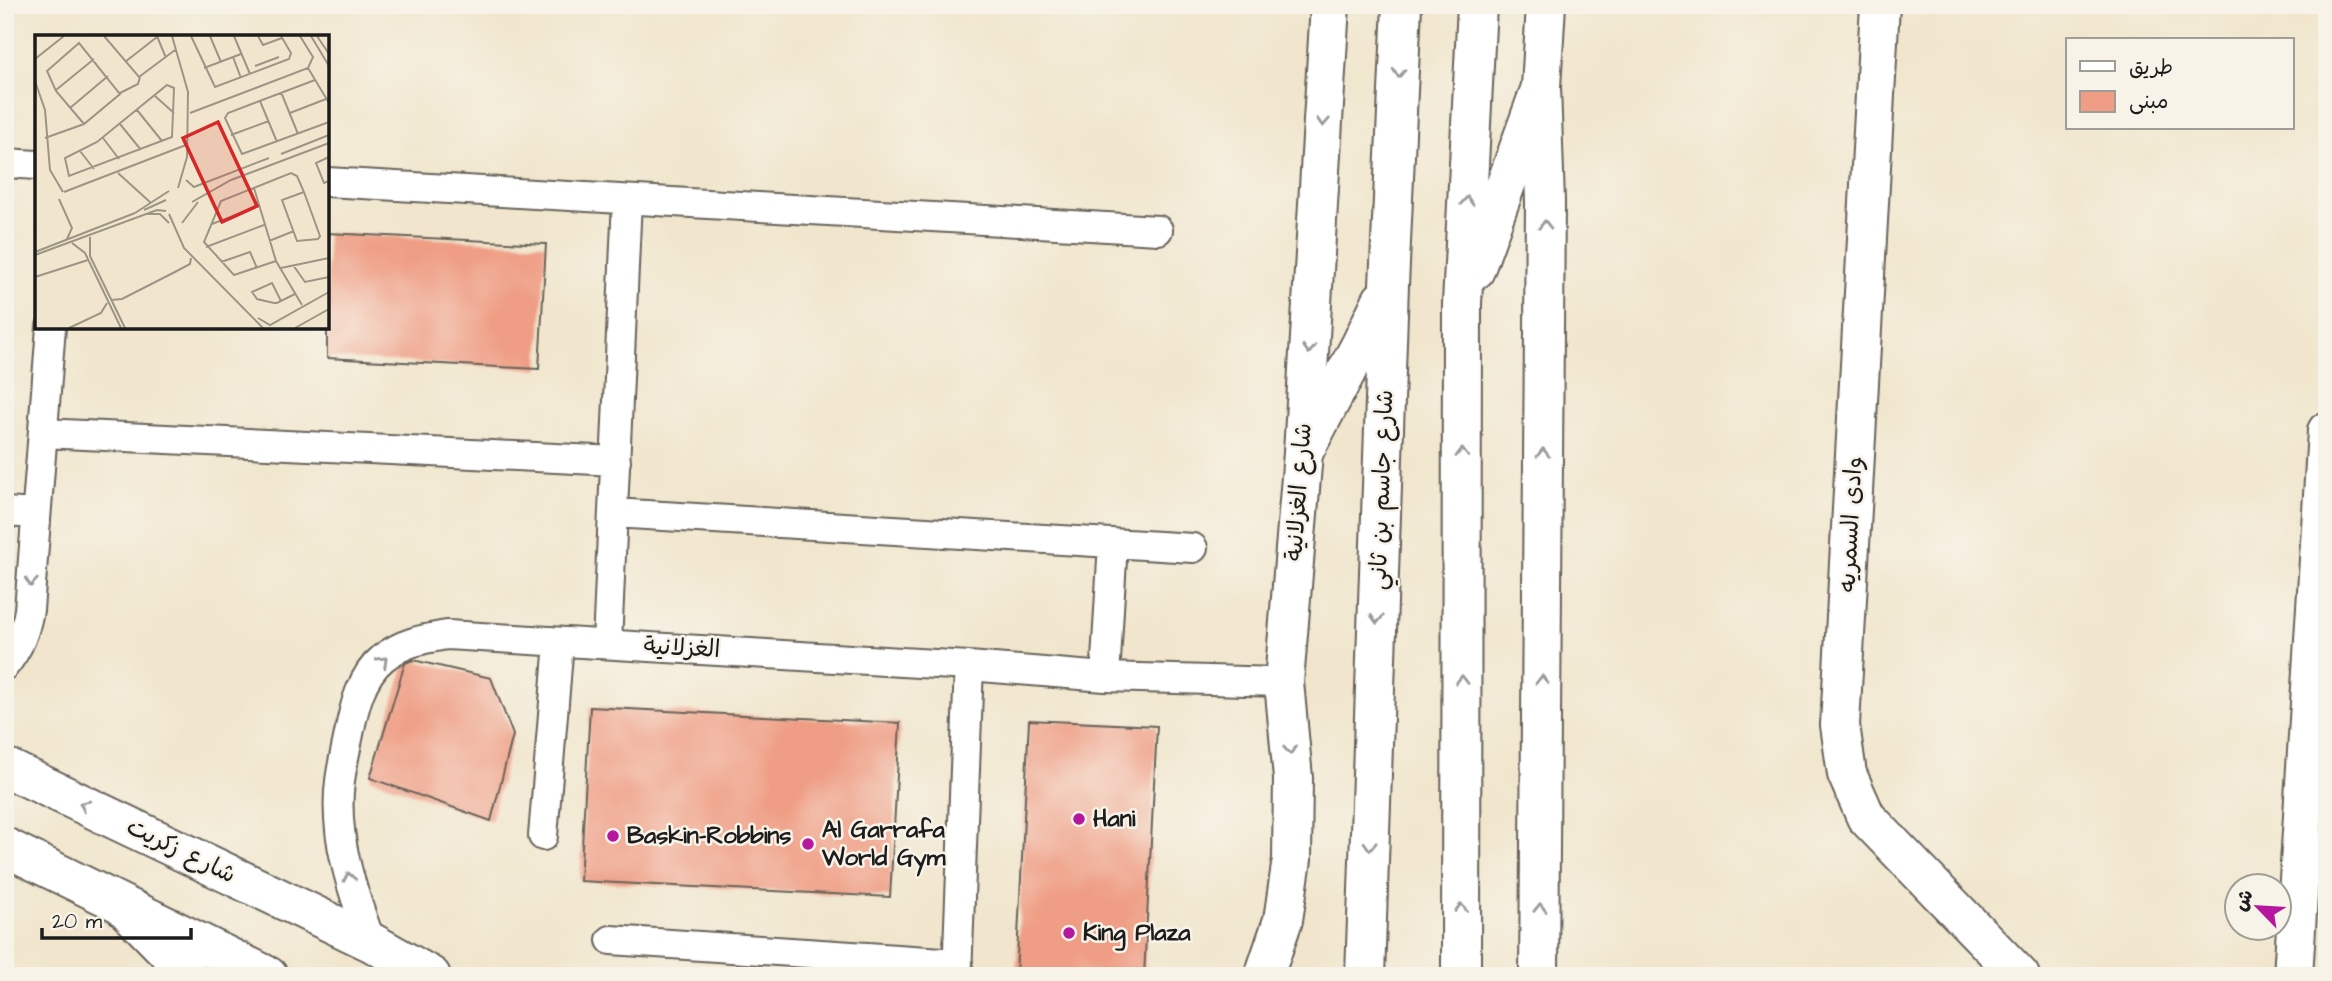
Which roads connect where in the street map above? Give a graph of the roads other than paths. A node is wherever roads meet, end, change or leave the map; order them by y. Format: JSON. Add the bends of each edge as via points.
{"nodes":[{"id":1,"x":1331,"y":5,"type":"edge"},
{"id":2,"x":1402,"y":5,"type":"edge"},
{"id":3,"x":1477,"y":5,"type":"edge"},
{"id":4,"x":1546,"y":5,"type":"edge"},
{"id":5,"x":1880,"y":5,"type":"edge"},
{"id":6,"x":1541,"y":87,"type":"junction"},
{"id":7,"x":5,"y":163,"type":"edge"},
{"id":8,"x":35,"y":165,"type":"edge"},
{"id":9,"x":329,"y":182,"type":"edge"},
{"id":10,"x":627,"y":200,"type":"junction"},
{"id":11,"x":1158,"y":230,"type":"dead end"},
{"id":12,"x":1388,"y":285,"type":"junction"},
{"id":13,"x":1462,"y":304,"type":"junction"},
{"id":14,"x":51,"y":329,"type":"edge"},
{"id":15,"x":2327,"y":431,"type":"edge"},
{"id":16,"x":43,"y":433,"type":"junction"},
{"id":17,"x":1303,"y":453,"type":"junction"},
{"id":18,"x":616,"y":461,"type":"junction"},
{"id":19,"x":5,"y":512,"type":"edge"},
{"id":20,"x":613,"y":513,"type":"junction"},
{"id":21,"x":36,"y":514,"type":"junction"},
{"id":22,"x":1113,"y":543,"type":"junction"},
{"id":23,"x":1193,"y":548,"type":"dead end"},
{"id":24,"x":559,"y":642,"type":"junction"},
{"id":25,"x":607,"y":644,"type":"junction"},
{"id":26,"x":5,"y":665,"type":"edge"},
{"id":27,"x":969,"y":666,"type":"junction"},
{"id":28,"x":1105,"y":677,"type":"junction"},
{"id":29,"x":1284,"y":682,"type":"junction"},
{"id":30,"x":5,"y":767,"type":"edge"},
{"id":31,"x":543,"y":836,"type":"dead end"},
{"id":32,"x":5,"y":847,"type":"edge"},
{"id":33,"x":116,"y":900,"type":"junction"},
{"id":34,"x":611,"y":940,"type":"dead end"},
{"id":35,"x":371,"y":942,"type":"junction"},
{"id":36,"x":957,"y":969,"type":"edge"},
{"id":37,"x":188,"y":976,"type":"edge"},
{"id":38,"x":268,"y":976,"type":"edge"},
{"id":39,"x":431,"y":976,"type":"edge"},
{"id":40,"x":1264,"y":976,"type":"edge"},
{"id":41,"x":1365,"y":976,"type":"edge"},
{"id":42,"x":1461,"y":976,"type":"edge"},
{"id":43,"x":1539,"y":976,"type":"edge"},
{"id":44,"x":2020,"y":976,"type":"edge"},
{"id":45,"x":2293,"y":976,"type":"edge"}],
"edges":[{"from":1,"to":17,"type":"street","name":"شارع الغزلانية","one_way":true},
{"from":2,"to":12,"type":"street","name":"شارع جاسم بن ثاني","one_way":true},
{"from":13,"to":3,"type":"street","one_way":true},
{"from":4,"to":6,"type":"street"},
{"from":5,"to":44,"type":"street","name":"وادى السمريه","via":[[1840,725],[1847,774],[1866,817]]},
{"from":6,"to":13,"type":"street"},
{"from":43,"to":6,"type":"street","one_way":true,"via":[[1545,202]]},
{"from":7,"to":8,"type":"lane"},
{"from":9,"to":10,"type":"lane"},
{"from":10,"to":11,"type":"lane"},
{"from":10,"to":18,"type":"lane"},
{"from":12,"to":17,"type":"street"},
{"from":12,"to":41,"type":"street","name":"شارع جاسم بن ثاني","one_way":true},
{"from":42,"to":13,"type":"street","one_way":true},
{"from":14,"to":16,"type":"lane"},
{"from":15,"to":45,"type":"street"},
{"from":16,"to":18,"type":"lane"},
{"from":16,"to":21,"type":"lane"},
{"from":17,"to":29,"type":"street","name":"شارع الغزلانية"},
{"from":18,"to":20,"type":"lane"},
{"from":19,"to":21,"type":"lane"},
{"from":20,"to":22,"type":"lane"},
{"from":20,"to":25,"type":"lane"},
{"from":21,"to":26,"type":"lane","one_way":true,"via":[[25,632]]},
{"from":22,"to":23,"type":"lane"},
{"from":22,"to":28,"type":"lane"},
{"from":24,"to":25,"type":"lane","name":"الغزلانية"},
{"from":24,"to":31,"type":"lane"},
{"from":35,"to":24,"type":"lane","name":"الغزلانية","one_way":true,"via":[[349,884],[340,818],[340,782],[361,687],[382,658],[412,640],[447,635]]},
{"from":25,"to":27,"type":"lane","name":"الغزلانية"},
{"from":27,"to":28,"type":"lane","name":"الغزلانية"},
{"from":27,"to":36,"type":"lane"},
{"from":28,"to":29,"type":"lane","name":"الغزلانية"},
{"from":29,"to":40,"type":"street","name":"شارع الغزلانية","one_way":true,"via":[[1293,778],[1292,859],[1283,920]]},
{"from":35,"to":30,"type":"street","name":"شارع زكريت","one_way":true},
{"from":32,"to":33,"type":"street"},
{"from":33,"to":37,"type":"street"},
{"from":33,"to":38,"type":"street"},
{"from":34,"to":36,"type":"lane"},
{"from":35,"to":39,"type":"street","name":"شارع زكريت"}]}
